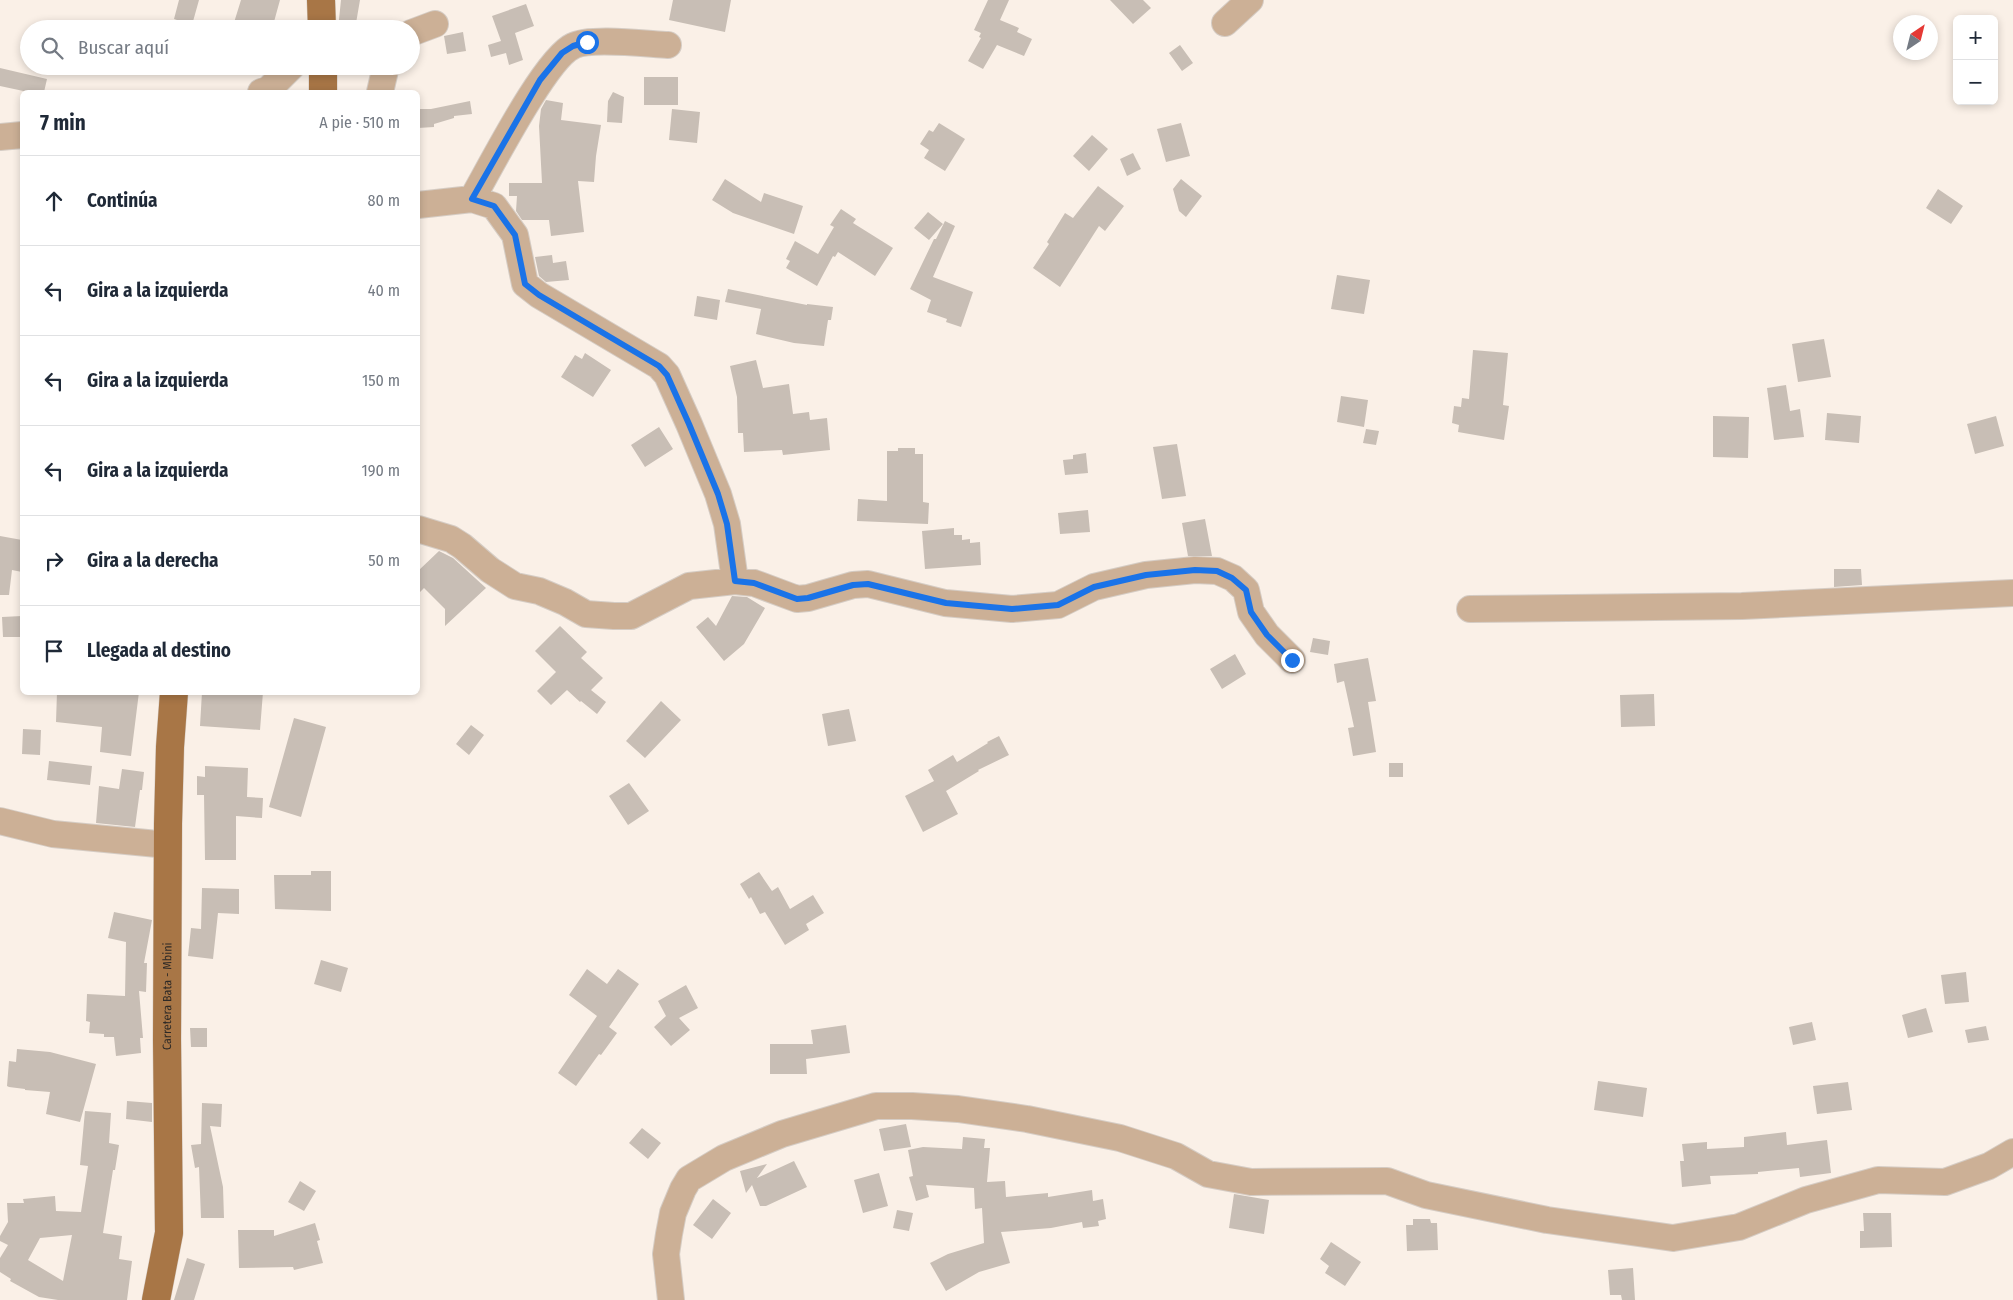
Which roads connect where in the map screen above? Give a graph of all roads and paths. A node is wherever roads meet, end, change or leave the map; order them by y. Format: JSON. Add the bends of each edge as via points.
{"nodes":[{"id":1,"x":321,"y":0,"type":"edge"},
{"id":2,"x":1250,"y":0,"type":"edge"},
{"id":3,"x":322,"y":20,"type":"edge"},
{"id":4,"x":1225,"y":23,"type":"dead end"},
{"id":5,"x":668,"y":45,"type":"dead end"},
{"id":6,"x":283,"y":75,"type":"edge"},
{"id":7,"x":323,"y":75,"type":"edge"},
{"id":8,"x":384,"y":75,"type":"edge"},
{"id":9,"x":266,"y":90,"type":"edge"},
{"id":10,"x":323,"y":90,"type":"edge"},
{"id":11,"x":380,"y":90,"type":"edge"},
{"id":12,"x":20,"y":135,"type":"edge"},
{"id":13,"x":0,"y":137,"type":"edge"},
{"id":14,"x":472,"y":199,"type":"junction"},
{"id":15,"x":420,"y":205,"type":"edge"},
{"id":16,"x":420,"y":530,"type":"edge"},
{"id":17,"x":735,"y":581,"type":"junction"},
{"id":18,"x":2013,"y":592,"type":"edge"},
{"id":19,"x":1470,"y":610,"type":"dead end"},
{"id":20,"x":1292,"y":660,"type":"dead end"},
{"id":21,"x":174,"y":695,"type":"edge"},
{"id":22,"x":0,"y":820,"type":"edge"},
{"id":23,"x":168,"y":845,"type":"junction"},
{"id":24,"x":2013,"y":1152,"type":"edge"},
{"id":25,"x":156,"y":1300,"type":"edge"},
{"id":26,"x":671,"y":1300,"type":"edge"}],
"edges":[{"from":1,"to":3,"type":"main road"},
{"from":2,"to":4,"type":"street"},
{"from":5,"to":14,"type":"street","via":[[587,42],[562,53],[540,80]]},
{"from":6,"to":9,"type":"street"},
{"from":7,"to":10,"type":"main road"},
{"from":8,"to":11,"type":"street"},
{"from":12,"to":13,"type":"street"},
{"from":14,"to":15,"type":"street"},
{"from":14,"to":17,"type":"street","via":[[494,206],[515,235],[525,284],[659,366],[667,375],[718,494],[727,524]]},
{"from":16,"to":17,"type":"street","via":[[457,542],[515,586],[539,591],[586,614],[631,616],[690,586]]},
{"from":17,"to":20,"type":"street","via":[[754,583],[797,599],[868,584],[946,603],[1012,609],[1058,605],[1094,587],[1146,575],[1217,571],[1246,590],[1251,612],[1267,635]]},
{"from":18,"to":19,"type":"street","via":[[1742,606]]},
{"from":21,"to":23,"type":"main road","name":"Carretera Bata - Mbini"},
{"from":22,"to":23,"type":"street","via":[[53,834]]},
{"from":23,"to":25,"type":"main road","name":"Carretera Bata - Mbini","via":[[170,1224]]},
{"from":24,"to":26,"type":"street","via":[[1989,1166],[1944,1182],[1878,1180],[1806,1200],[1739,1227],[1673,1238],[1548,1220],[1426,1195],[1387,1181],[1251,1182],[1208,1174],[1176,1156],[1120,1138],[1027,1119],[958,1109],[876,1106],[782,1134],[724,1158],[689,1179],[673,1213],[666,1254]]}]}
